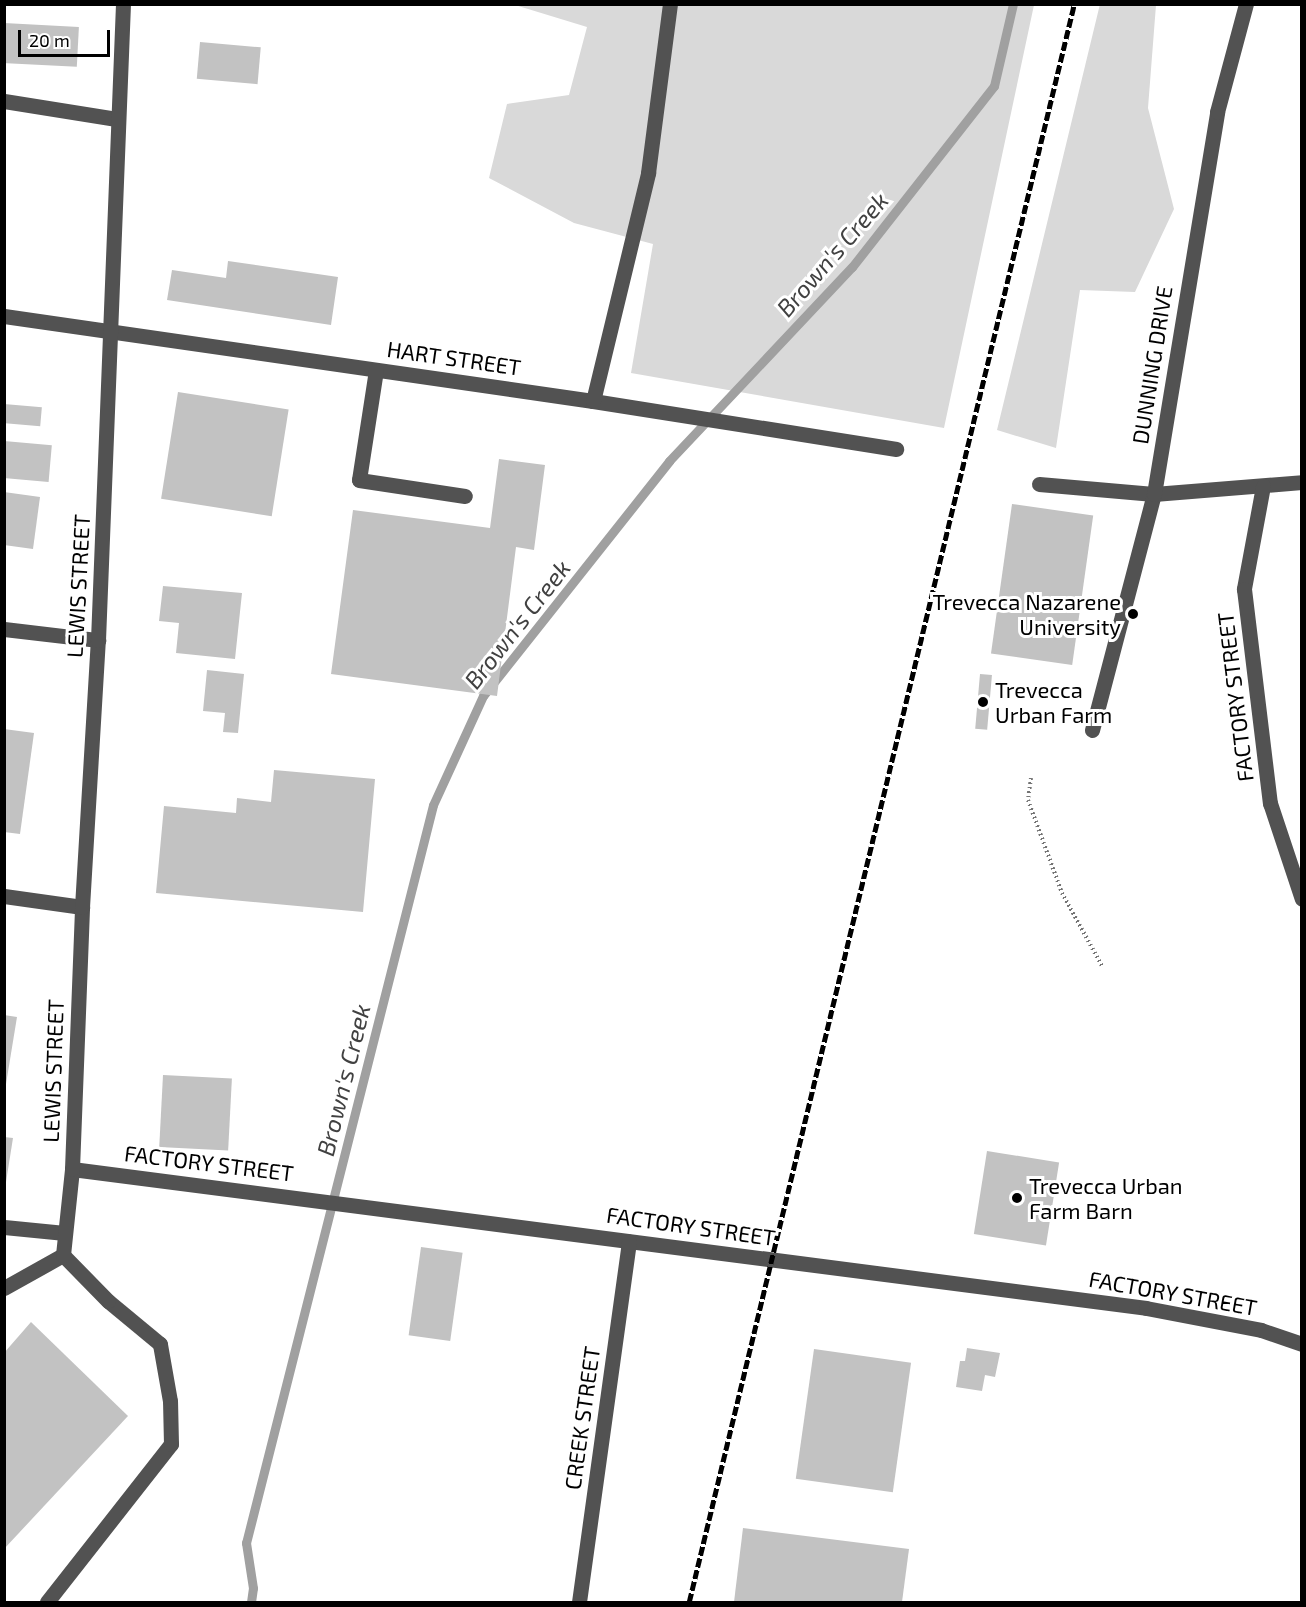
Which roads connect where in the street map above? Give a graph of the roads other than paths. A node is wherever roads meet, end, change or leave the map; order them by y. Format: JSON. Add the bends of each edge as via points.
{"nodes":[{"id":1,"x":123,"y":4,"type":"edge"},
{"id":2,"x":670,"y":4,"type":"edge"},
{"id":3,"x":1246,"y":4,"type":"edge"},
{"id":4,"x":4,"y":101,"type":"edge"},
{"id":5,"x":117,"y":119,"type":"junction"},
{"id":6,"x":4,"y":316,"type":"edge"},
{"id":7,"x":112,"y":331,"type":"junction"},
{"id":8,"x":376,"y":370,"type":"junction"},
{"id":9,"x":593,"y":401,"type":"junction"},
{"id":10,"x":896,"y":450,"type":"dead end"},
{"id":11,"x":1302,"y":482,"type":"edge"},
{"id":12,"x":1039,"y":484,"type":"dead end"},
{"id":13,"x":1263,"y":486,"type":"junction"},
{"id":14,"x":1155,"y":494,"type":"junction"},
{"id":15,"x":465,"y":496,"type":"dead end"},
{"id":16,"x":4,"y":629,"type":"edge"},
{"id":17,"x":98,"y":640,"type":"junction"},
{"id":18,"x":1092,"y":730,"type":"dead end"},
{"id":19,"x":4,"y":896,"type":"edge"},
{"id":20,"x":1302,"y":899,"type":"edge"},
{"id":21,"x":82,"y":907,"type":"junction"},
{"id":22,"x":72,"y":1169,"type":"junction"},
{"id":23,"x":4,"y":1227,"type":"edge"},
{"id":24,"x":65,"y":1233,"type":"junction"},
{"id":25,"x":629,"y":1241,"type":"junction"},
{"id":26,"x":63,"y":1254,"type":"junction"},
{"id":27,"x":4,"y":1288,"type":"edge"},
{"id":28,"x":1302,"y":1344,"type":"edge"},
{"id":29,"x":47,"y":1602,"type":"edge"},
{"id":30,"x":579,"y":1602,"type":"edge"}],
"edges":[{"from":1,"to":5,"type":"street","name":"LEWIS STREET"},
{"from":2,"to":9,"type":"street","via":[[648,173]]},
{"from":3,"to":14,"type":"street","name":"DUNNING DRIVE","via":[[1217,112]]},
{"from":4,"to":5,"type":"street"},
{"from":5,"to":7,"type":"street","name":"LEWIS STREET"},
{"from":6,"to":7,"type":"street","name":"HART STREET"},
{"from":7,"to":8,"type":"street","name":"HART STREET"},
{"from":7,"to":17,"type":"street","name":"LEWIS STREET"},
{"from":8,"to":9,"type":"street","name":"HART STREET"},
{"from":8,"to":15,"type":"street","via":[[359,480]]},
{"from":9,"to":10,"type":"street","name":"HART STREET"},
{"from":11,"to":13,"type":"street"},
{"from":12,"to":14,"type":"street"},
{"from":13,"to":14,"type":"street"},
{"from":13,"to":20,"type":"street","name":"FACTORY STREET","via":[[1244,589],[1270,803]]},
{"from":14,"to":18,"type":"street","name":"DUNNING DRIVE"},
{"from":16,"to":17,"type":"street"},
{"from":17,"to":21,"type":"street","name":"LEWIS STREET"},
{"from":19,"to":21,"type":"street"},
{"from":21,"to":22,"type":"street","name":"LEWIS STREET"},
{"from":22,"to":24,"type":"street","name":"LEWIS STREET"},
{"from":22,"to":25,"type":"street","name":"FACTORY STREET"},
{"from":23,"to":24,"type":"street"},
{"from":24,"to":26,"type":"street","name":"LEWIS STREET"},
{"from":25,"to":28,"type":"street","name":"FACTORY STREET","via":[[1146,1308],[1261,1330]]},
{"from":25,"to":30,"type":"street","name":"CREEK STREET"},
{"from":26,"to":27,"type":"street"},
{"from":26,"to":29,"type":"street","via":[[108,1301],[160,1344],[170,1401],[171,1444]]}]}
